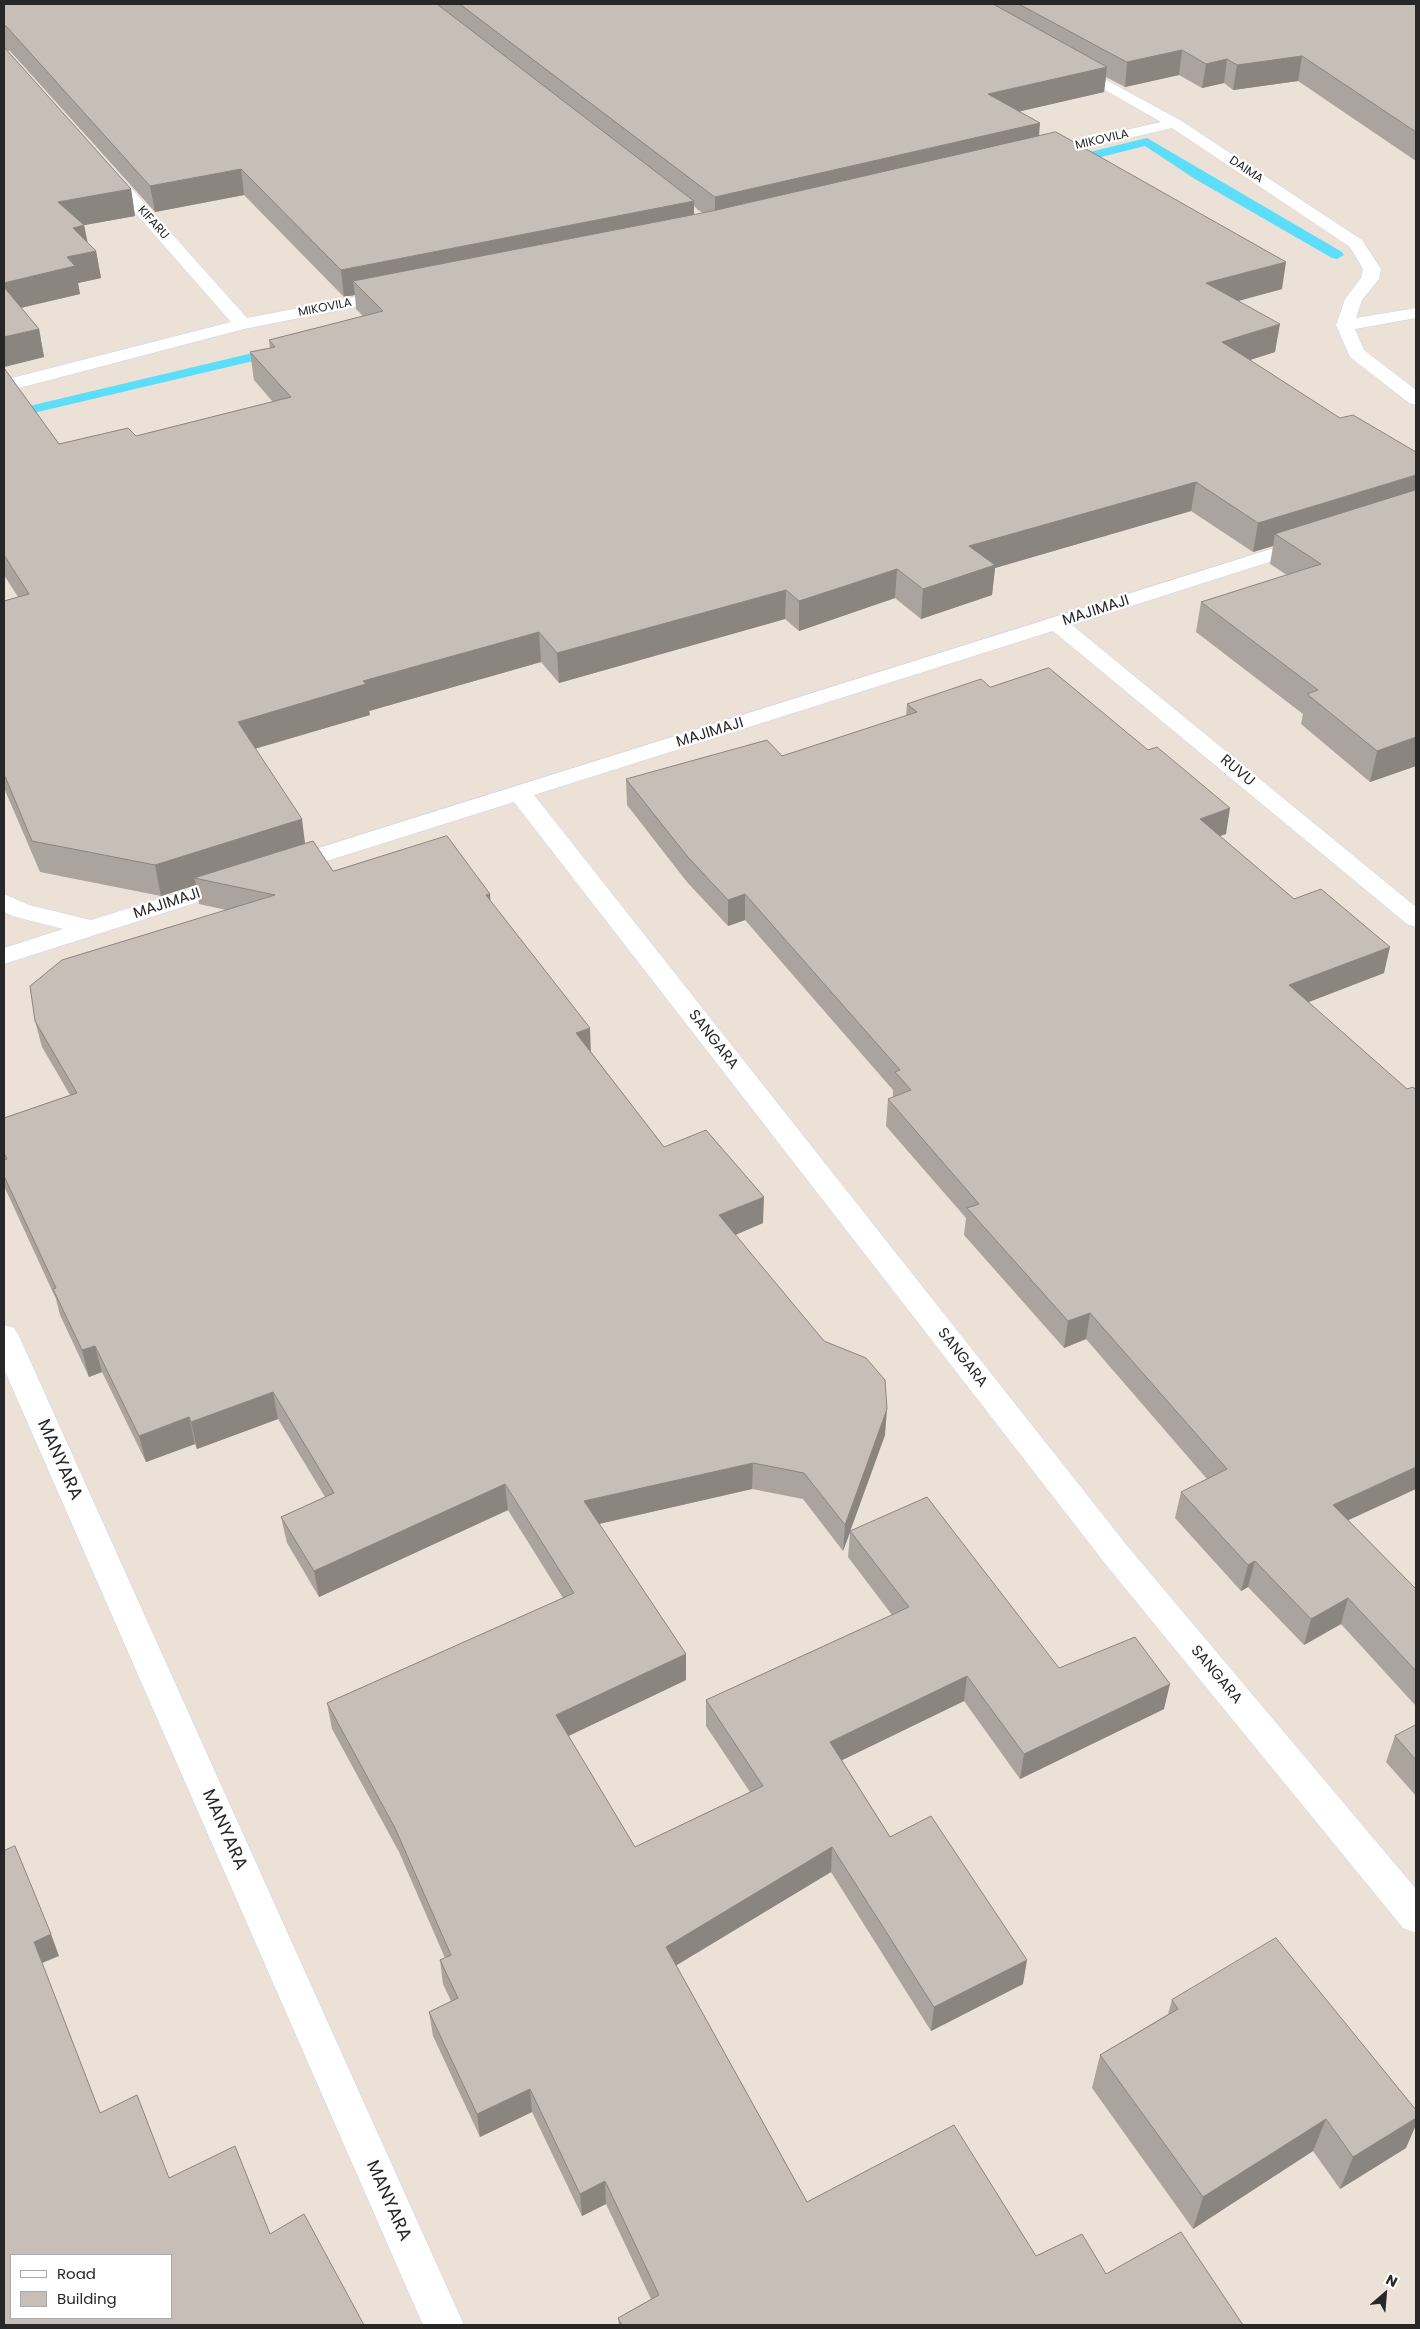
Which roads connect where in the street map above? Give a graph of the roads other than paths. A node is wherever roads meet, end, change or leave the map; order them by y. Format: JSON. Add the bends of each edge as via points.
{"nodes":[{"id":1,"x":1056,"y":57,"type":"edge"},
{"id":2,"x":1175,"y":123,"type":"junction"},
{"id":3,"x":1030,"y":157,"type":"edge"},
{"id":4,"x":97,"y":160,"type":"edge"},
{"id":5,"x":409,"y":291,"type":"edge"},
{"id":6,"x":1416,"y":313,"type":"edge"},
{"id":7,"x":243,"y":324,"type":"junction"},
{"id":8,"x":1345,"y":325,"type":"junction"},
{"id":9,"x":4,"y":386,"type":"edge"},
{"id":10,"x":1416,"y":399,"type":"edge"},
{"id":11,"x":1322,"y":539,"type":"edge"},
{"id":12,"x":1058,"y":624,"type":"junction"},
{"id":13,"x":519,"y":792,"type":"junction"},
{"id":14,"x":4,"y":902,"type":"edge"},
{"id":15,"x":1416,"y":919,"type":"edge"},
{"id":16,"x":94,"y":928,"type":"junction"},
{"id":17,"x":4,"y":956,"type":"edge"},
{"id":18,"x":4,"y":1336,"type":"edge"},
{"id":19,"x":1416,"y":1916,"type":"edge"},
{"id":20,"x":444,"y":2325,"type":"edge"}],
"edges":[{"from":1,"to":2,"type":"street","name":"DAIMA"},
{"from":2,"to":3,"type":"street","name":"MIKOVILA"},
{"from":2,"to":8,"type":"street","name":"DAIMA","via":[[1356,244],[1372,269],[1370,279],[1354,299]]},
{"from":4,"to":7,"type":"street","name":"KIFARU"},
{"from":5,"to":7,"type":"street","name":"MIKOVILA"},
{"from":6,"to":8,"type":"street"},
{"from":7,"to":9,"type":"street","name":"MIKOVILA"},
{"from":8,"to":10,"type":"street","via":[[1356,353]]},
{"from":11,"to":12,"type":"street","name":"MAJIMAJI"},
{"from":12,"to":13,"type":"street","name":"MAJIMAJI"},
{"from":12,"to":15,"type":"street","name":"RUVU"},
{"from":13,"to":16,"type":"street","name":"MAJIMAJI"},
{"from":13,"to":19,"type":"street","name":"SANGARA","via":[[1118,1558]]},
{"from":14,"to":16,"type":"street","via":[[21,911]]},
{"from":16,"to":17,"type":"street","name":"MAJIMAJI"},
{"from":18,"to":20,"type":"street","name":"MANYARA"}]}
